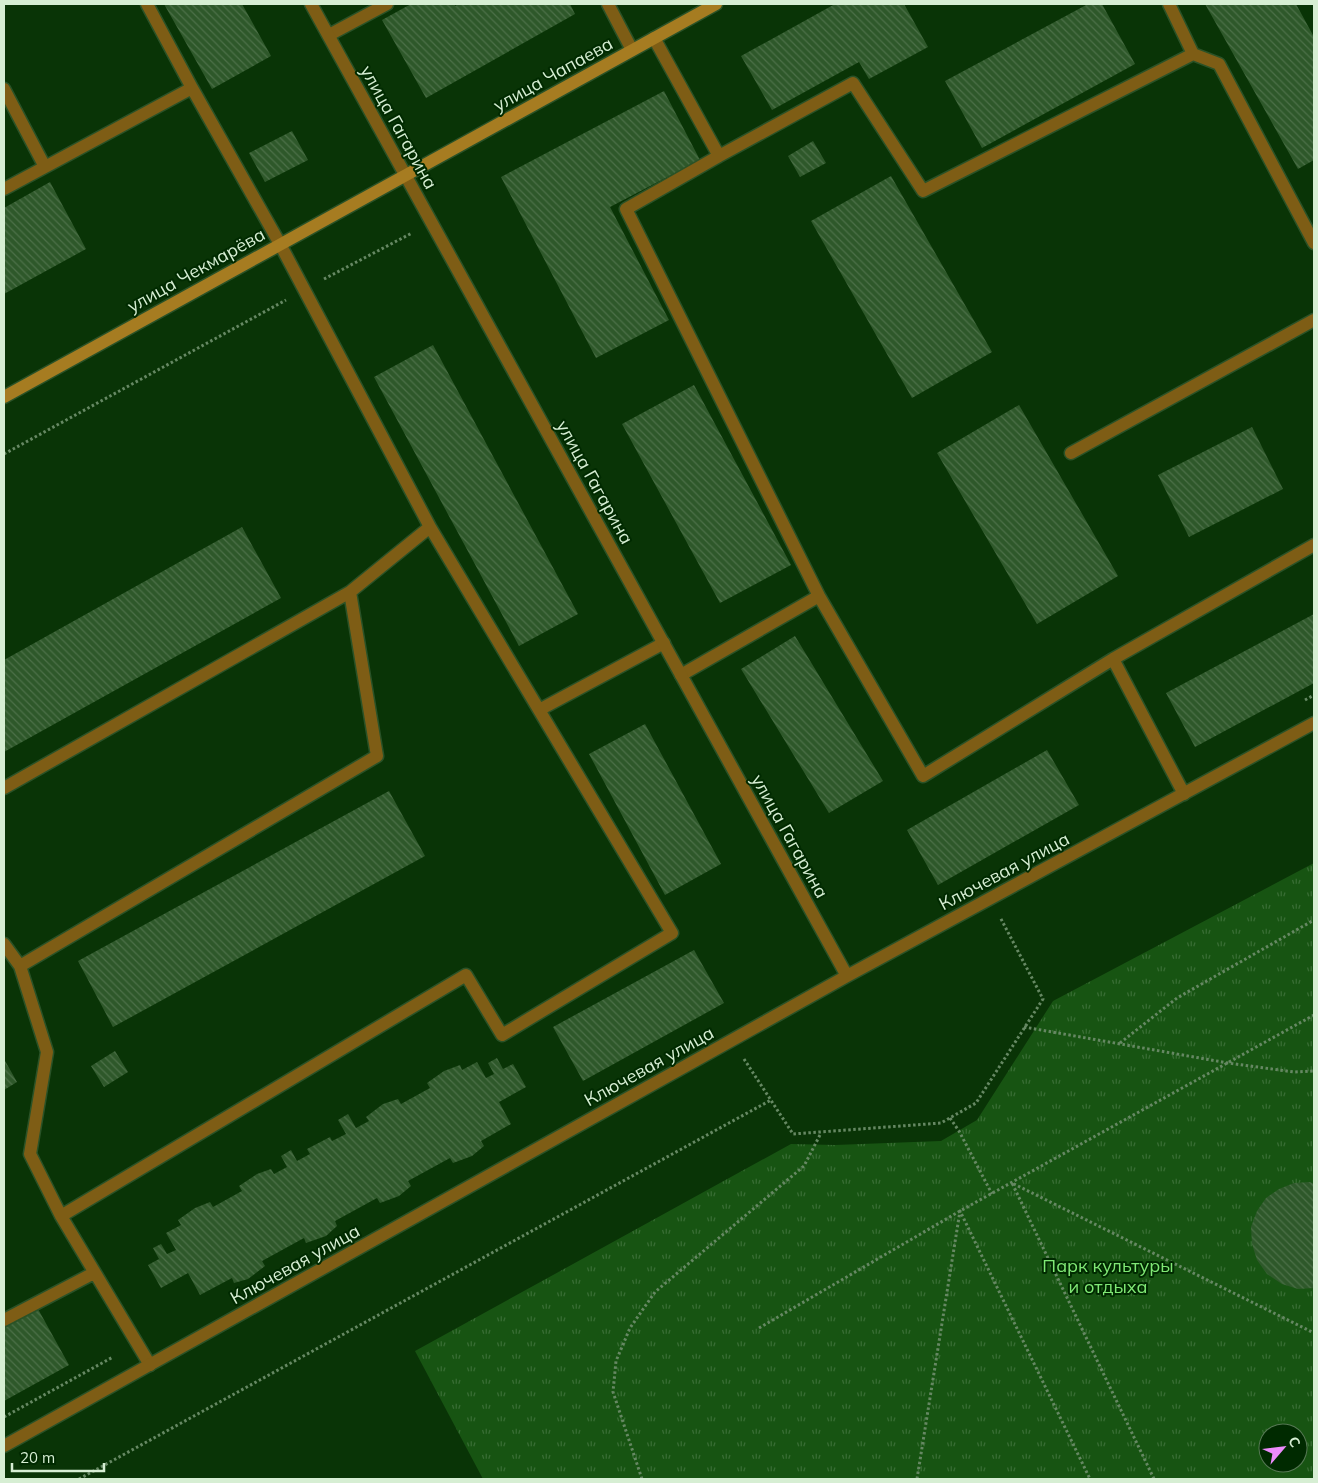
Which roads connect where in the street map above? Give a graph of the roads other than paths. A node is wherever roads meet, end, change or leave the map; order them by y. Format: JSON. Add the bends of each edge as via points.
{"nodes":[{"id":1,"x":147,"y":4,"type":"edge"},
{"id":2,"x":311,"y":4,"type":"edge"},
{"id":3,"x":387,"y":4,"type":"edge"},
{"id":4,"x":608,"y":4,"type":"edge"},
{"id":5,"x":716,"y":4,"type":"edge"},
{"id":6,"x":1169,"y":4,"type":"edge"},
{"id":7,"x":329,"y":35,"type":"junction"},
{"id":8,"x":654,"y":38,"type":"junction"},
{"id":9,"x":632,"y":50,"type":"junction"},
{"id":10,"x":1193,"y":54,"type":"junction"},
{"id":11,"x":192,"y":88,"type":"junction"},
{"id":12,"x":4,"y":90,"type":"edge"},
{"id":13,"x":719,"y":156,"type":"junction"},
{"id":14,"x":45,"y":167,"type":"junction"},
{"id":15,"x":406,"y":176,"type":"junction"},
{"id":16,"x":4,"y":189,"type":"edge"},
{"id":17,"x":1314,"y":243,"type":"edge"},
{"id":18,"x":280,"y":244,"type":"junction"},
{"id":19,"x":1314,"y":320,"type":"edge"},
{"id":20,"x":4,"y":397,"type":"edge"},
{"id":21,"x":1071,"y":453,"type":"dead end"},
{"id":22,"x":430,"y":527,"type":"junction"},
{"id":23,"x":1314,"y":545,"type":"edge"},
{"id":24,"x":350,"y":592,"type":"junction"},
{"id":25,"x":819,"y":596,"type":"junction"},
{"id":26,"x":664,"y":643,"type":"junction"},
{"id":27,"x":1113,"y":659,"type":"junction"},
{"id":28,"x":681,"y":675,"type":"junction"},
{"id":29,"x":539,"y":710,"type":"junction"},
{"id":30,"x":1314,"y":723,"type":"edge"},
{"id":31,"x":4,"y":788,"type":"edge"},
{"id":32,"x":1184,"y":794,"type":"junction"},
{"id":33,"x":4,"y":944,"type":"edge"},
{"id":34,"x":20,"y":966,"type":"junction"},
{"id":35,"x":847,"y":976,"type":"junction"},
{"id":36,"x":61,"y":1216,"type":"junction"},
{"id":37,"x":94,"y":1273,"type":"junction"},
{"id":38,"x":4,"y":1320,"type":"edge"},
{"id":39,"x":150,"y":1365,"type":"junction"},
{"id":40,"x":4,"y":1446,"type":"edge"}],
"edges":[{"from":1,"to":11,"type":"street"},
{"from":2,"to":7,"type":"street","name":"улица Гагарина"},
{"from":3,"to":7,"type":"street"},
{"from":4,"to":9,"type":"street"},
{"from":5,"to":8,"type":"main road","name":"улица Чапаева"},
{"from":6,"to":10,"type":"street"},
{"from":7,"to":15,"type":"street","name":"улица Гагарина"},
{"from":8,"to":9,"type":"main road","name":"улица Чапаева"},
{"from":8,"to":13,"type":"street"},
{"from":9,"to":15,"type":"main road","name":"улица Чапаева"},
{"from":10,"to":13,"type":"street","via":[[923,191],[853,83]]},
{"from":10,"to":17,"type":"street","via":[[1219,64]]},
{"from":11,"to":14,"type":"street"},
{"from":11,"to":18,"type":"street"},
{"from":12,"to":14,"type":"street"},
{"from":13,"to":25,"type":"street","via":[[626,209]]},
{"from":14,"to":16,"type":"street"},
{"from":15,"to":18,"type":"main road","name":"улица Чекмарёва"},
{"from":15,"to":26,"type":"street","name":"улица Гагарина"},
{"from":18,"to":20,"type":"main road","name":"улица Чекмарёва"},
{"from":18,"to":22,"type":"street"},
{"from":19,"to":21,"type":"street"},
{"from":22,"to":24,"type":"street"},
{"from":22,"to":29,"type":"street"},
{"from":23,"to":27,"type":"street"},
{"from":24,"to":31,"type":"street"},
{"from":24,"to":34,"type":"street","via":[[378,756]]},
{"from":25,"to":27,"type":"street","via":[[923,776]]},
{"from":25,"to":28,"type":"street"},
{"from":26,"to":28,"type":"street","name":"улица Гагарина"},
{"from":26,"to":29,"type":"street"},
{"from":27,"to":32,"type":"street"},
{"from":28,"to":35,"type":"street","name":"улица Гагарина"},
{"from":29,"to":36,"type":"street","via":[[672,933],[502,1035],[466,975]]},
{"from":30,"to":32,"type":"street","name":"Ключевая улица"},
{"from":32,"to":35,"type":"street","name":"Ключевая улица"},
{"from":33,"to":34,"type":"street"},
{"from":34,"to":36,"type":"street","via":[[47,1052],[30,1154]]},
{"from":35,"to":39,"type":"street","name":"Ключевая улица"},
{"from":36,"to":37,"type":"street"},
{"from":37,"to":38,"type":"street"},
{"from":37,"to":39,"type":"street"},
{"from":39,"to":40,"type":"street","name":"Ключевая улица"}]}
